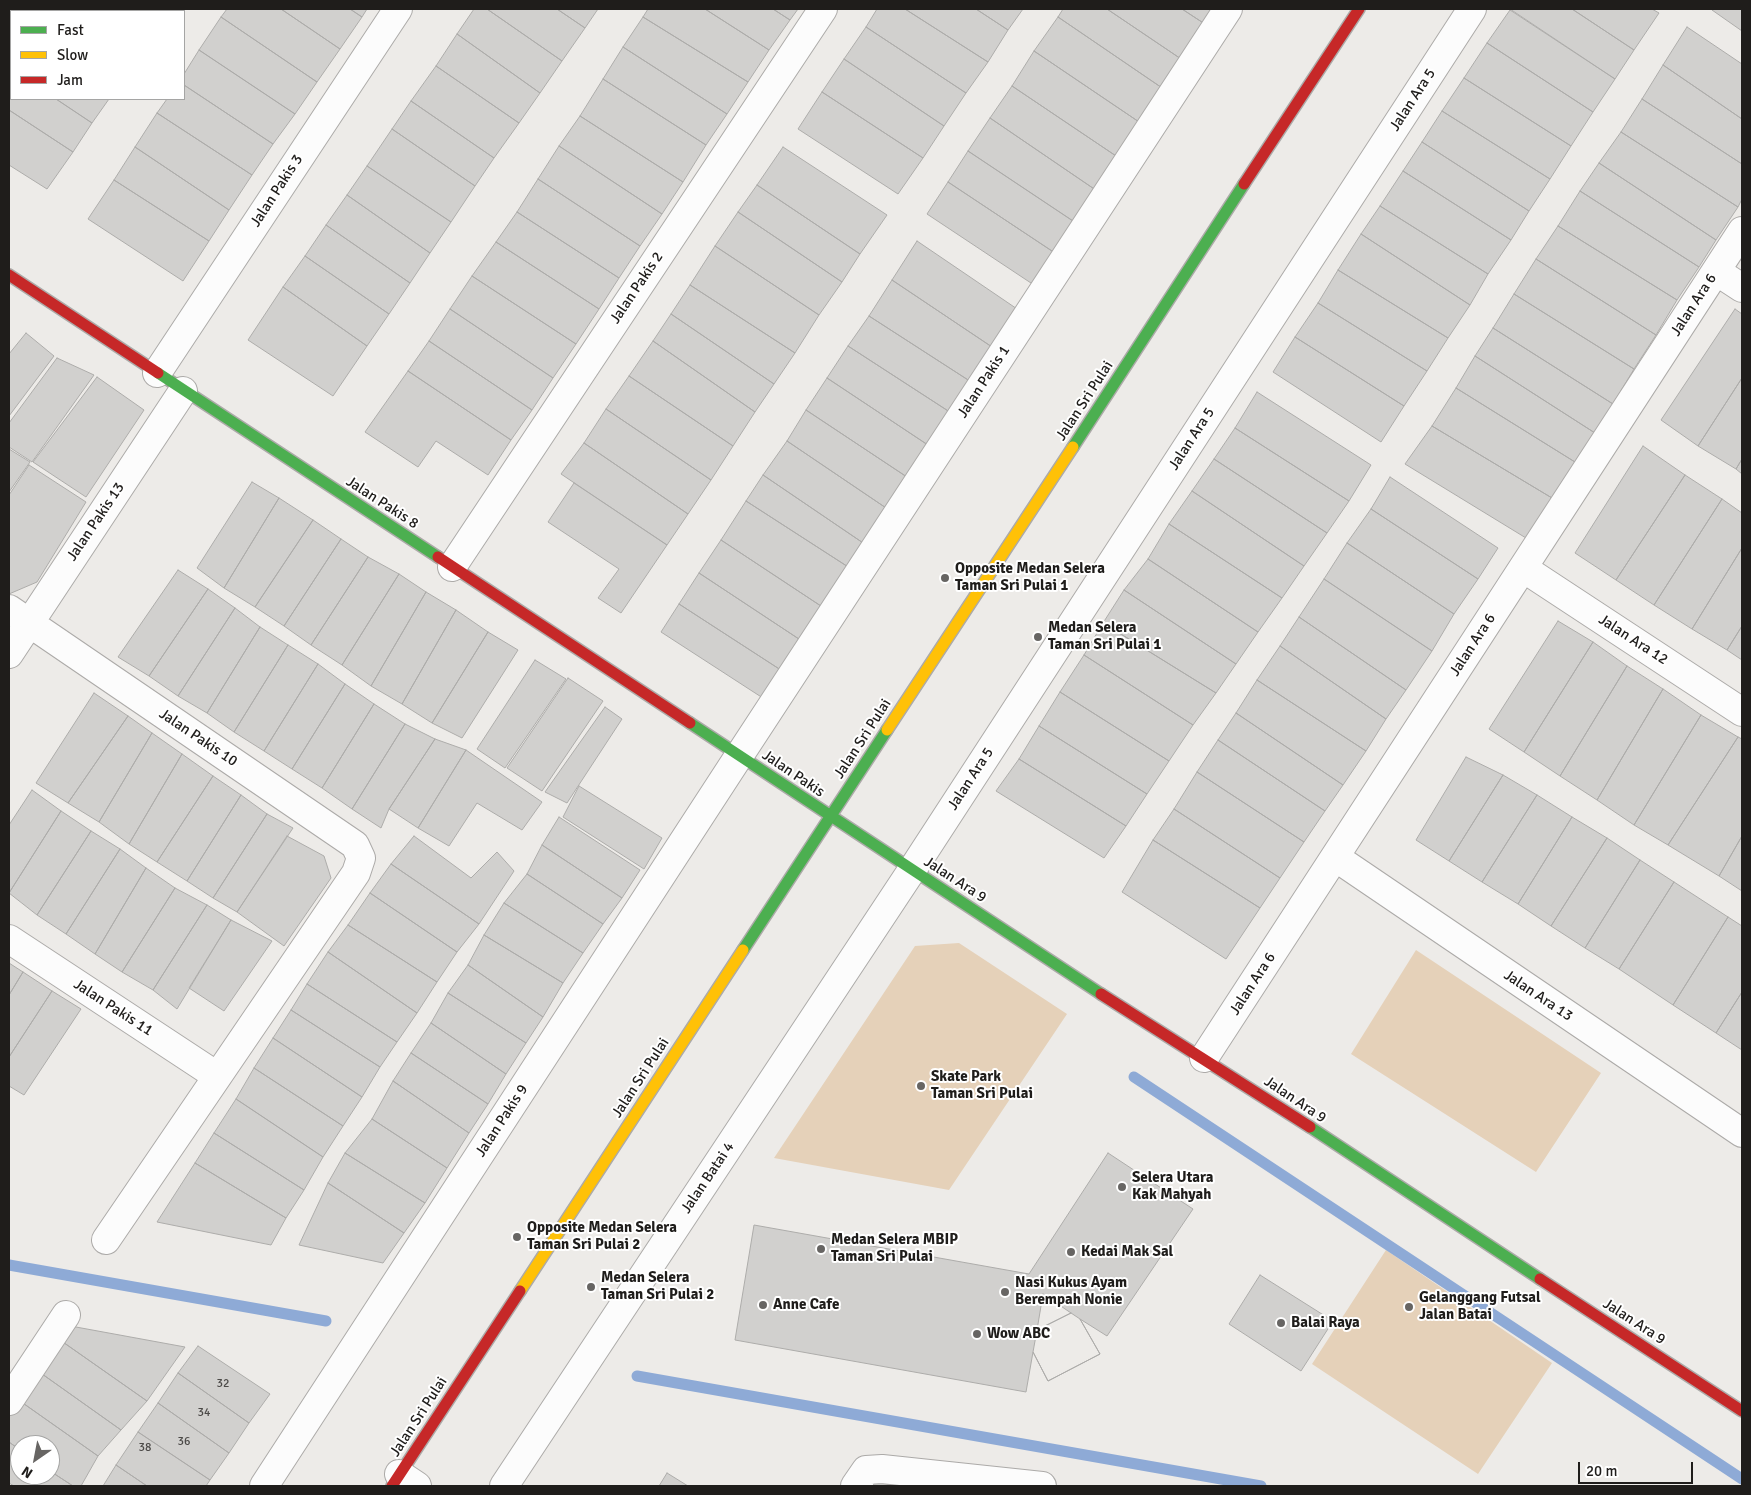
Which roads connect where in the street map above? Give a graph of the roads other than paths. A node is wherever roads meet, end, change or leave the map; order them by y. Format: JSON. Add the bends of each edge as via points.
{"nodes":[{"id":1,"x":398,"y":9,"type":"edge"},
{"id":2,"x":823,"y":9,"type":"edge"},
{"id":3,"x":1228,"y":9,"type":"edge"},
{"id":4,"x":1359,"y":9,"type":"edge"},
{"id":5,"x":1472,"y":9,"type":"edge"},
{"id":6,"x":1742,"y":231,"type":"edge"},
{"id":7,"x":1716,"y":271,"type":"junction"},
{"id":8,"x":9,"y":275,"type":"edge"},
{"id":9,"x":1742,"y":288,"type":"edge"},
{"id":10,"x":157,"y":372,"type":"junction"},
{"id":11,"x":183,"y":391,"type":"junction"},
{"id":12,"x":452,"y":567,"type":"junction"},
{"id":13,"x":1523,"y":568,"type":"junction"},
{"id":14,"x":19,"y":616,"type":"edge"},
{"id":15,"x":9,"y":654,"type":"edge"},
{"id":16,"x":1742,"y":712,"type":"edge"},
{"id":17,"x":739,"y":756,"type":"junction"},
{"id":18,"x":830,"y":817,"type":"junction"},
{"id":19,"x":1335,"y":857,"type":"junction"},
{"id":20,"x":912,"y":870,"type":"junction"},
{"id":21,"x":9,"y":939,"type":"edge"},
{"id":22,"x":1204,"y":1058,"type":"junction"},
{"id":23,"x":217,"y":1076,"type":"junction"},
{"id":24,"x":1742,"y":1133,"type":"edge"},
{"id":25,"x":106,"y":1240,"type":"dead end"},
{"id":26,"x":66,"y":1315,"type":"dead end"},
{"id":27,"x":9,"y":1401,"type":"edge"},
{"id":28,"x":1742,"y":1410,"type":"edge"},
{"id":29,"x":860,"y":1478,"type":"edge"},
{"id":30,"x":402,"y":1482,"type":"edge"},
{"id":31,"x":264,"y":1486,"type":"edge"},
{"id":32,"x":504,"y":1486,"type":"edge"},
{"id":33,"x":1042,"y":1486,"type":"edge"}],
"edges":[{"from":1,"to":10,"type":"street","name":"Jalan Pakis 3"},
{"from":2,"to":12,"type":"street","name":"Jalan Pakis 2"},
{"from":3,"to":17,"type":"street","name":"Jalan Pakis 1"},
{"from":4,"to":18,"type":"street","name":"Jalan Sri Pulai"},
{"from":5,"to":20,"type":"street","name":"Jalan Ara 5"},
{"from":6,"to":7,"type":"street","name":"Jalan Ara 6"},
{"from":7,"to":9,"type":"street"},
{"from":7,"to":13,"type":"street","name":"Jalan Ara 6"},
{"from":8,"to":10,"type":"street","name":"Jalan Pakis 8"},
{"from":10,"to":11,"type":"street","name":"Jalan Pakis 8"},
{"from":11,"to":12,"type":"street","name":"Jalan Pakis 8"},
{"from":11,"to":14,"type":"street","name":"Jalan Pakis 13"},
{"from":12,"to":17,"type":"street","name":"Jalan Pakis 8"},
{"from":13,"to":16,"type":"street","name":"Jalan Ara 12"},
{"from":13,"to":19,"type":"street","name":"Jalan Ara 6"},
{"from":14,"to":15,"type":"street","name":"Jalan Pakis 13"},
{"from":14,"to":23,"type":"street","name":"Jalan Pakis 10","via":[[355,845],[361,858],[356,873]]},
{"from":17,"to":18,"type":"street","name":"Jalan Pakis"},
{"from":17,"to":31,"type":"street","name":"Jalan Pakis 9"},
{"from":18,"to":20,"type":"street","name":"Jalan Ara 9"},
{"from":18,"to":30,"type":"street","name":"Jalan Sri Pulai"},
{"from":19,"to":22,"type":"street","name":"Jalan Ara 6"},
{"from":19,"to":24,"type":"street","name":"Jalan Ara 13"},
{"from":20,"to":22,"type":"street","name":"Jalan Ara 9","via":[[1134,1016]]},
{"from":20,"to":32,"type":"street","name":"Jalan Batai 4"},
{"from":21,"to":23,"type":"street","name":"Jalan Pakis 11"},
{"from":22,"to":28,"type":"street","name":"Jalan Ara 9"},
{"from":23,"to":25,"type":"street"},
{"from":26,"to":27,"type":"street"},
{"from":29,"to":33,"type":"street","via":[[882,1469]]}]}
